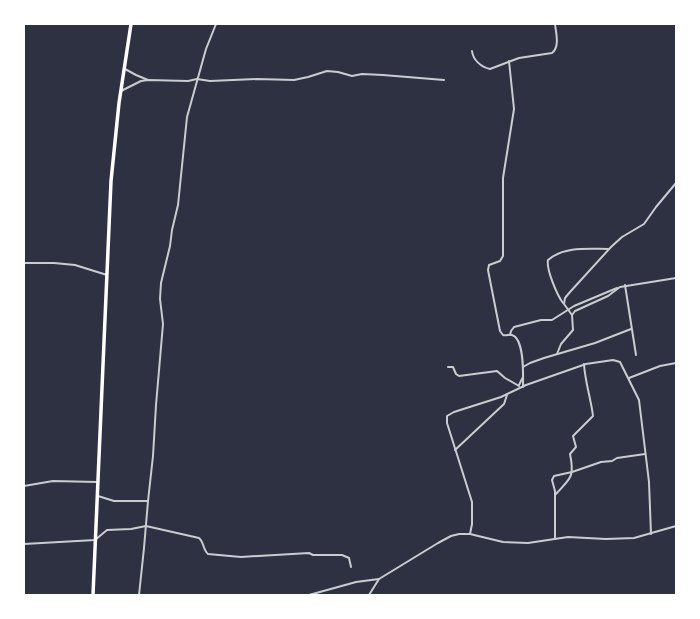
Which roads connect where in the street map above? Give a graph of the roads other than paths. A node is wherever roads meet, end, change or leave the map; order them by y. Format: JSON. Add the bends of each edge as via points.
{"nodes":[{"id":1,"x":131,"y":24,"type":"edge"},
{"id":2,"x":216,"y":24,"type":"edge"},
{"id":3,"x":555,"y":24,"type":"edge"},
{"id":4,"x":472,"y":52,"type":"dead end"},
{"id":5,"x":509,"y":61,"type":"junction"},
{"id":6,"x":124,"y":68,"type":"junction"},
{"id":7,"x":148,"y":80,"type":"junction"},
{"id":8,"x":197,"y":80,"type":"junction"},
{"id":9,"x":444,"y":80,"type":"dead end"},
{"id":10,"x":120,"y":92,"type":"junction"},
{"id":11,"x":676,"y":183,"type":"edge"},
{"id":12,"x":609,"y":249,"type":"junction"},
{"id":13,"x":24,"y":263,"type":"edge"},
{"id":14,"x":107,"y":274,"type":"junction"},
{"id":15,"x":676,"y":278,"type":"edge"},
{"id":16,"x":625,"y":286,"type":"junction"},
{"id":17,"x":618,"y":288,"type":"junction"},
{"id":18,"x":564,"y":304,"type":"junction"},
{"id":19,"x":568,"y":310,"type":"junction"},
{"id":20,"x":572,"y":315,"type":"junction"},
{"id":21,"x":631,"y":329,"type":"junction"},
{"id":22,"x":510,"y":335,"type":"junction"},
{"id":23,"x":557,"y":354,"type":"junction"},
{"id":24,"x":636,"y":355,"type":"dead end"},
{"id":25,"x":676,"y":363,"type":"edge"},
{"id":26,"x":584,"y":364,"type":"junction"},
{"id":27,"x":448,"y":367,"type":"dead end"},
{"id":28,"x":523,"y":367,"type":"junction"},
{"id":29,"x":523,"y":376,"type":"junction"},
{"id":30,"x":629,"y":378,"type":"junction"},
{"id":31,"x":518,"y":386,"type":"junction"},
{"id":32,"x":523,"y":387,"type":"junction"},
{"id":33,"x":516,"y":390,"type":"junction"},
{"id":34,"x":508,"y":394,"type":"junction"},
{"id":35,"x":455,"y":450,"type":"junction"},
{"id":36,"x":645,"y":454,"type":"junction"},
{"id":37,"x":572,"y":472,"type":"junction"},
{"id":38,"x":97,"y":482,"type":"junction"},
{"id":39,"x":24,"y":486,"type":"edge"},
{"id":40,"x":555,"y":495,"type":"junction"},
{"id":41,"x":97,"y":496,"type":"junction"},
{"id":42,"x":148,"y":502,"type":"junction"},
{"id":43,"x":146,"y":526,"type":"junction"},
{"id":44,"x":676,"y":526,"type":"edge"},
{"id":45,"x":470,"y":534,"type":"junction"},
{"id":46,"x":651,"y":534,"type":"junction"},
{"id":47,"x":555,"y":539,"type":"junction"},
{"id":48,"x":95,"y":540,"type":"junction"},
{"id":49,"x":24,"y":544,"type":"edge"},
{"id":50,"x":351,"y":568,"type":"dead end"},
{"id":51,"x":379,"y":579,"type":"junction"},
{"id":52,"x":93,"y":595,"type":"edge"},
{"id":53,"x":139,"y":595,"type":"edge"},
{"id":54,"x":309,"y":595,"type":"edge"},
{"id":55,"x":369,"y":595,"type":"edge"}],
"edges":[{"from":1,"to":6,"type":"highway"},
{"from":2,"to":8,"type":"street"},
{"from":3,"to":5,"type":"street","via":[[556,50],[552,53]]},
{"from":4,"to":5,"type":"street","via":[[475,59],[486,68],[495,68]]},
{"from":5,"to":22,"type":"street","via":[[514,109],[503,178],[503,256],[500,261],[489,265],[488,270],[500,331],[503,335]]},
{"from":6,"to":7,"type":"street"},
{"from":6,"to":10,"type":"highway"},
{"from":7,"to":8,"type":"street"},
{"from":7,"to":10,"type":"street"},
{"from":8,"to":9,"type":"street","via":[[294,80],[327,71],[352,76],[362,74]]},
{"from":8,"to":42,"type":"street","via":[[187,117],[178,205],[161,283],[162,324]]},
{"from":10,"to":14,"type":"highway","via":[[112,168]]},
{"from":11,"to":12,"type":"street","via":[[644,224],[622,237]]},
{"from":12,"to":18,"type":"street","via":[[565,298]]},
{"from":12,"to":18,"type":"street","via":[[570,250],[548,260],[551,278]]},
{"from":13,"to":14,"type":"street","via":[[75,265]]},
{"from":14,"to":38,"type":"highway"},
{"from":15,"to":16,"type":"street"},
{"from":16,"to":17,"type":"street"},
{"from":16,"to":21,"type":"street"},
{"from":17,"to":19,"type":"street"},
{"from":17,"to":20,"type":"street"},
{"from":18,"to":19,"type":"street"},
{"from":19,"to":20,"type":"street"},
{"from":19,"to":22,"type":"street","via":[[552,320],[514,327]]},
{"from":20,"to":23,"type":"street","via":[[573,330],[561,344]]},
{"from":21,"to":23,"type":"street"},
{"from":21,"to":24,"type":"street"},
{"from":22,"to":28,"type":"street","via":[[515,336],[518,343]]},
{"from":23,"to":28,"type":"street"},
{"from":25,"to":30,"type":"street","via":[[660,366]]},
{"from":26,"to":30,"type":"street","via":[[618,360]]},
{"from":26,"to":32,"type":"street"},
{"from":26,"to":37,"type":"street","via":[[594,416],[573,436],[576,447],[570,454]]},
{"from":27,"to":31,"type":"street","via":[[454,367],[459,376],[497,372]]},
{"from":28,"to":29,"type":"street"},
{"from":29,"to":31,"type":"street"},
{"from":29,"to":32,"type":"street"},
{"from":30,"to":36,"type":"street","via":[[639,400]]},
{"from":31,"to":33,"type":"street"},
{"from":32,"to":33,"type":"street"},
{"from":33,"to":34,"type":"street"},
{"from":34,"to":35,"type":"street","via":[[504,404]]},
{"from":34,"to":35,"type":"street","via":[[447,416]]},
{"from":35,"to":45,"type":"street","via":[[472,502]]},
{"from":36,"to":37,"type":"street","via":[[601,462]]},
{"from":36,"to":46,"type":"street"},
{"from":37,"to":40,"type":"street"},
{"from":37,"to":40,"type":"street","via":[[554,476],[552,480]]},
{"from":38,"to":39,"type":"street","via":[[53,481]]},
{"from":38,"to":41,"type":"highway"},
{"from":40,"to":47,"type":"street"},
{"from":41,"to":42,"type":"street","via":[[114,502]]},
{"from":41,"to":48,"type":"highway"},
{"from":42,"to":43,"type":"street"},
{"from":43,"to":48,"type":"street","via":[[108,530]]},
{"from":43,"to":50,"type":"street","via":[[199,538],[208,554],[234,557],[309,553],[342,555],[349,558]]},
{"from":43,"to":53,"type":"street"},
{"from":44,"to":46,"type":"street"},
{"from":45,"to":47,"type":"street","via":[[512,543]]},
{"from":45,"to":51,"type":"street","via":[[451,536]]},
{"from":46,"to":47,"type":"street","via":[[634,538]]},
{"from":48,"to":49,"type":"street"},
{"from":48,"to":52,"type":"highway"},
{"from":51,"to":54,"type":"street","via":[[361,581]]},
{"from":51,"to":55,"type":"street"}]}
